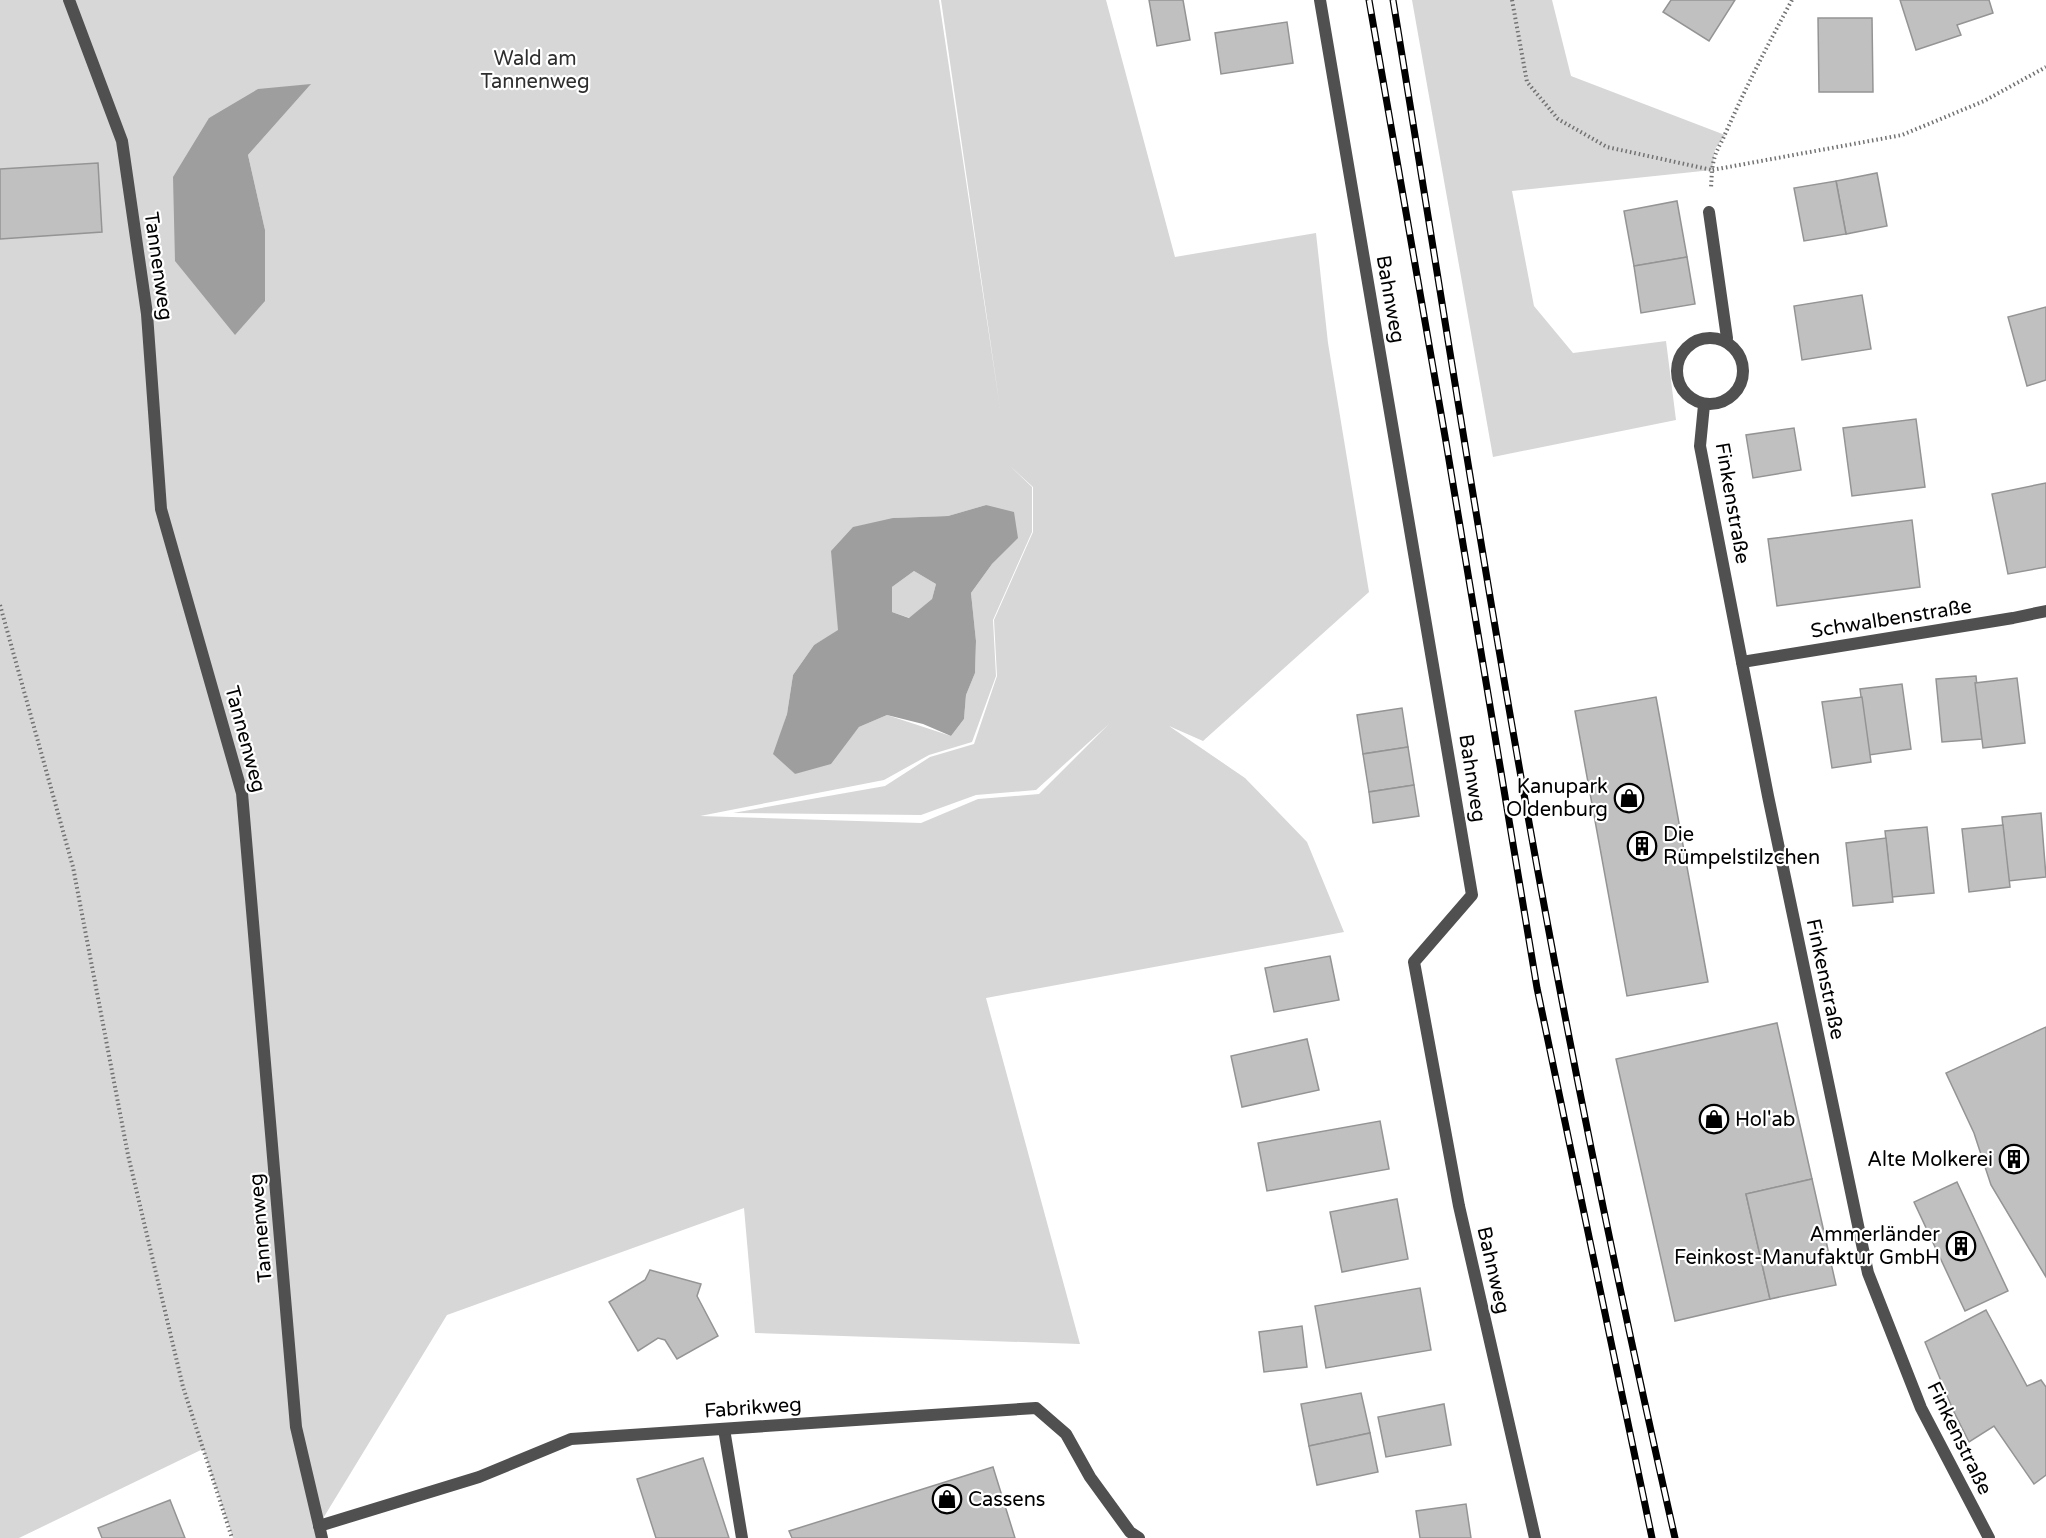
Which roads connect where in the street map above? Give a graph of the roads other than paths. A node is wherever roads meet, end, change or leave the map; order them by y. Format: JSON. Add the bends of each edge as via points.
{"nodes":[{"id":1,"x":69,"y":0,"type":"edge"},
{"id":2,"x":1320,"y":0,"type":"edge"},
{"id":3,"x":1709,"y":212,"type":"road end"},
{"id":4,"x":1725,"y":341,"type":"junction"},
{"id":5,"x":1704,"y":405,"type":"junction"},
{"id":6,"x":2046,"y":610,"type":"edge"},
{"id":7,"x":1743,"y":662,"type":"junction"},
{"id":8,"x":724,"y":1429,"type":"junction"},
{"id":9,"x":320,"y":1532,"type":"edge"},
{"id":10,"x":742,"y":1538,"type":"edge"},
{"id":11,"x":1139,"y":1538,"type":"edge"},
{"id":12,"x":1535,"y":1538,"type":"edge"},
{"id":13,"x":1989,"y":1538,"type":"edge"}],
"edges":[{"from":1,"to":9,"type":"street","name":"Tannenweg","via":[[122,141],[147,314],[161,509],[242,793],[297,1427]]},
{"from":2,"to":12,"type":"street","name":"Bahnweg","via":[[1473,895],[1414,962],[1459,1206]]},
{"from":3,"to":4,"type":"street"},
{"from":4,"to":5,"type":"street","via":[[1740,356],[1742,383],[1726,401]]},
{"from":4,"to":5,"type":"street","via":[[1708,338],[1690,345],[1679,356],[1676,375],[1685,395]]},
{"from":5,"to":7,"type":"street","name":"Finkenstraße","via":[[1700,446]]},
{"from":6,"to":7,"type":"street","name":"Schwalbenstraße"},
{"from":7,"to":13,"type":"street","name":"Finkenstraße","via":[[1868,1273],[1921,1408]]},
{"from":8,"to":9,"type":"street","name":"Fabrikweg","via":[[571,1439],[479,1477]]},
{"from":8,"to":10,"type":"street"},
{"from":8,"to":11,"type":"street","name":"Fabrikweg","via":[[1036,1408],[1066,1434],[1090,1477]]}]}
